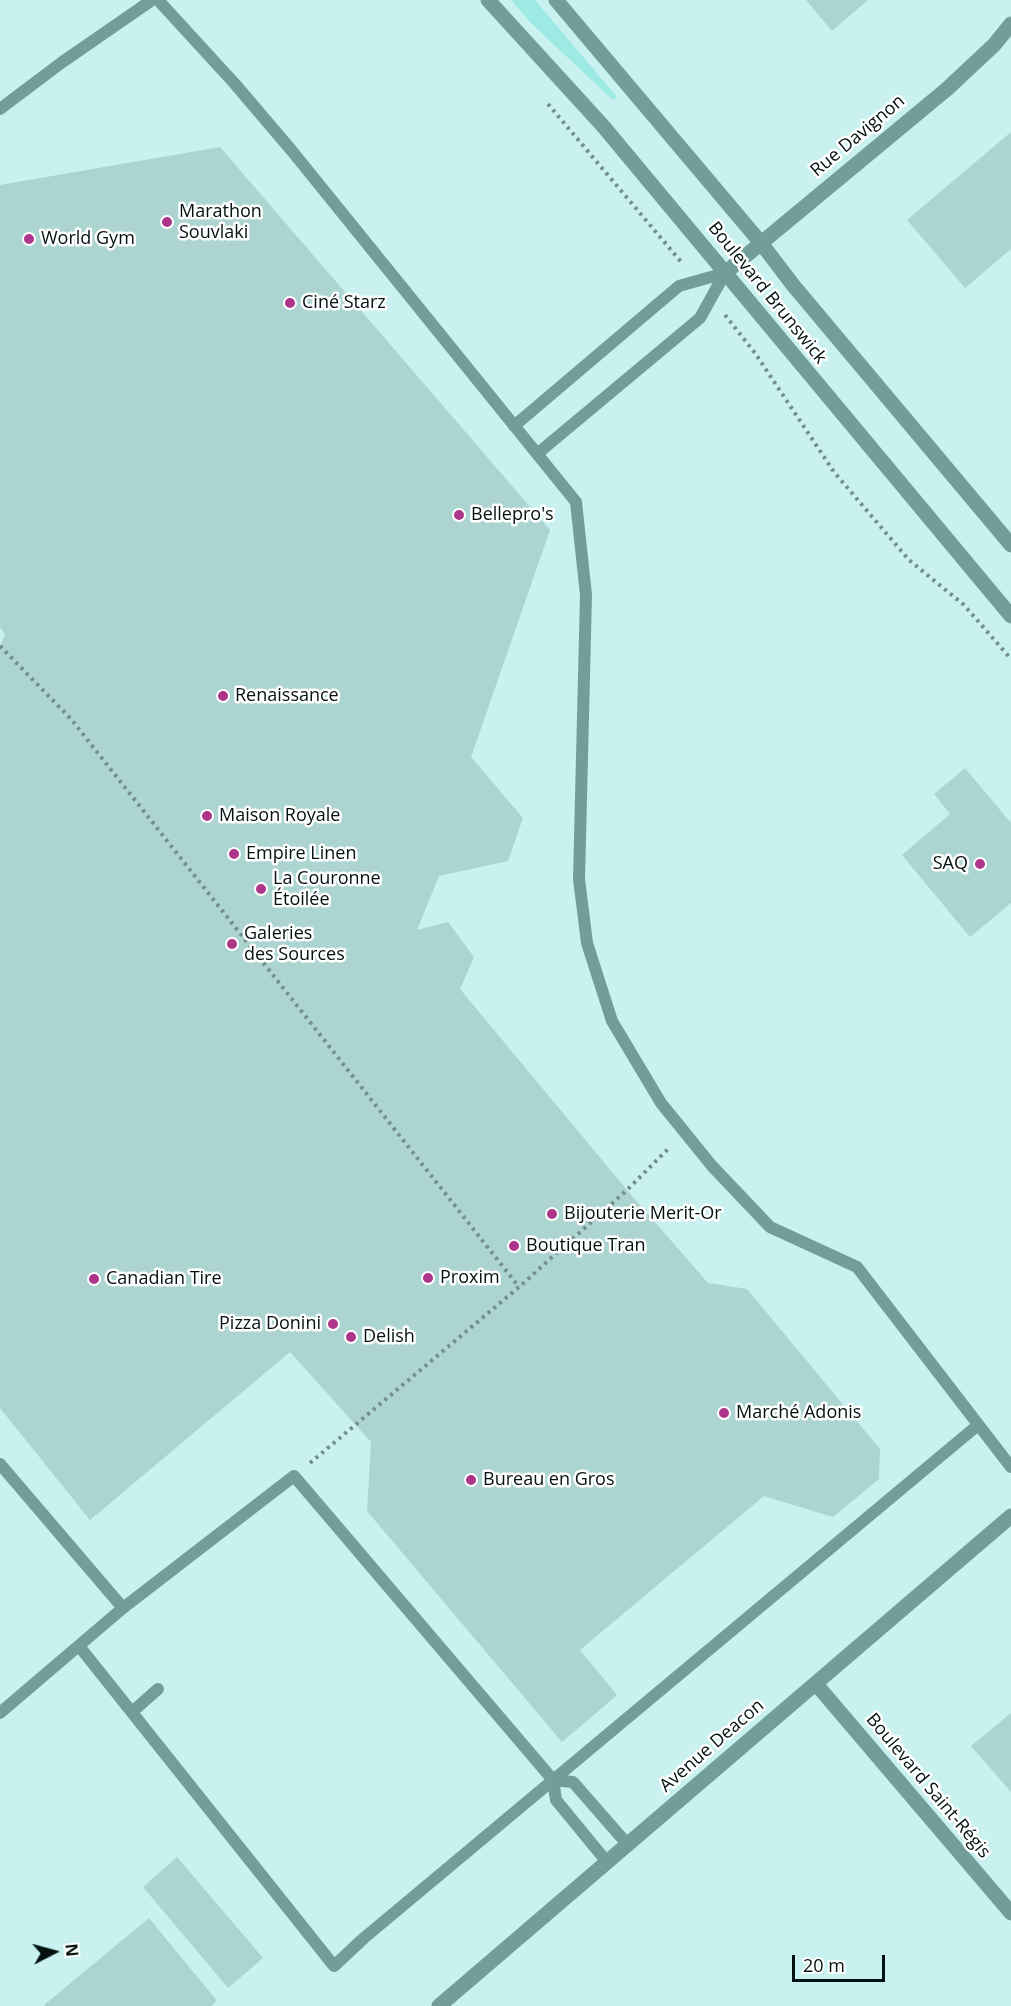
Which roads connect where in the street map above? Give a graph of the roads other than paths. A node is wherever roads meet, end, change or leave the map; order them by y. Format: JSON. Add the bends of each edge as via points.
{"nodes":[{"id":1,"x":152,"y":0,"type":"edge"},
{"id":2,"x":158,"y":0,"type":"edge"},
{"id":3,"x":488,"y":0,"type":"edge"},
{"id":4,"x":556,"y":0,"type":"edge"},
{"id":5,"x":1011,"y":24,"type":"edge"},
{"id":6,"x":0,"y":109,"type":"edge"},
{"id":7,"x":761,"y":243,"type":"junction"},
{"id":8,"x":725,"y":273,"type":"junction"},
{"id":9,"x":514,"y":426,"type":"junction"},
{"id":10,"x":537,"y":454,"type":"junction"},
{"id":11,"x":1008,"y":535,"type":"edge"},
{"id":12,"x":1011,"y":616,"type":"edge"},
{"id":13,"x":978,"y":1425,"type":"junction"},
{"id":14,"x":0,"y":1464,"type":"edge"},
{"id":15,"x":1011,"y":1467,"type":"edge"},
{"id":16,"x":1011,"y":1516,"type":"edge"},
{"id":17,"x":123,"y":1608,"type":"junction"},
{"id":18,"x":79,"y":1646,"type":"junction"},
{"id":19,"x":816,"y":1684,"type":"junction"},
{"id":20,"x":158,"y":1689,"type":"dead end"},
{"id":21,"x":132,"y":1712,"type":"junction"},
{"id":22,"x":0,"y":1713,"type":"edge"},
{"id":23,"x":553,"y":1780,"type":"junction"},
{"id":24,"x":627,"y":1845,"type":"junction"},
{"id":25,"x":607,"y":1862,"type":"junction"},
{"id":26,"x":1011,"y":1913,"type":"edge"},
{"id":27,"x":439,"y":2006,"type":"edge"}],
"edges":[{"from":1,"to":6,"type":"lane"},
{"from":2,"to":9,"type":"lane","via":[[292,151]]},
{"from":3,"to":8,"type":"street","name":"Boulevard Brunswick","via":[[603,126]]},
{"from":4,"to":7,"type":"street","name":"Boulevard Brunswick"},
{"from":5,"to":7,"type":"street","name":"Rue Davignon","via":[[947,89]]},
{"from":7,"to":8,"type":"street","name":"Rue Davignon"},
{"from":7,"to":11,"type":"street","name":"Boulevard Brunswick"},
{"from":8,"to":9,"type":"lane","via":[[679,286]]},
{"from":8,"to":10,"type":"lane","via":[[700,318]]},
{"from":8,"to":12,"type":"street","name":"Boulevard Brunswick"},
{"from":9,"to":10,"type":"lane"},
{"from":10,"to":13,"type":"lane","via":[[576,502],[578,514],[586,595],[579,879],[586,943],[612,1021],[661,1103],[712,1166],[770,1227],[857,1266]]},
{"from":13,"to":15,"type":"lane"},
{"from":13,"to":23,"type":"lane"},
{"from":14,"to":17,"type":"lane"},
{"from":16,"to":19,"type":"street","name":"Avenue Deacon"},
{"from":17,"to":18,"type":"lane"},
{"from":17,"to":23,"type":"lane","via":[[294,1476]]},
{"from":18,"to":21,"type":"lane"},
{"from":18,"to":22,"type":"lane"},
{"from":19,"to":24,"type":"street","name":"Avenue Deacon"},
{"from":19,"to":26,"type":"street","name":"Boulevard Saint-Régis"},
{"from":20,"to":21,"type":"lane"},
{"from":21,"to":23,"type":"lane","via":[[334,1966]]},
{"from":23,"to":24,"type":"lane","via":[[573,1782]]},
{"from":23,"to":25,"type":"lane","via":[[556,1800]]},
{"from":24,"to":25,"type":"street","name":"Avenue Deacon"},
{"from":25,"to":27,"type":"street","name":"Avenue Deacon"}]}
